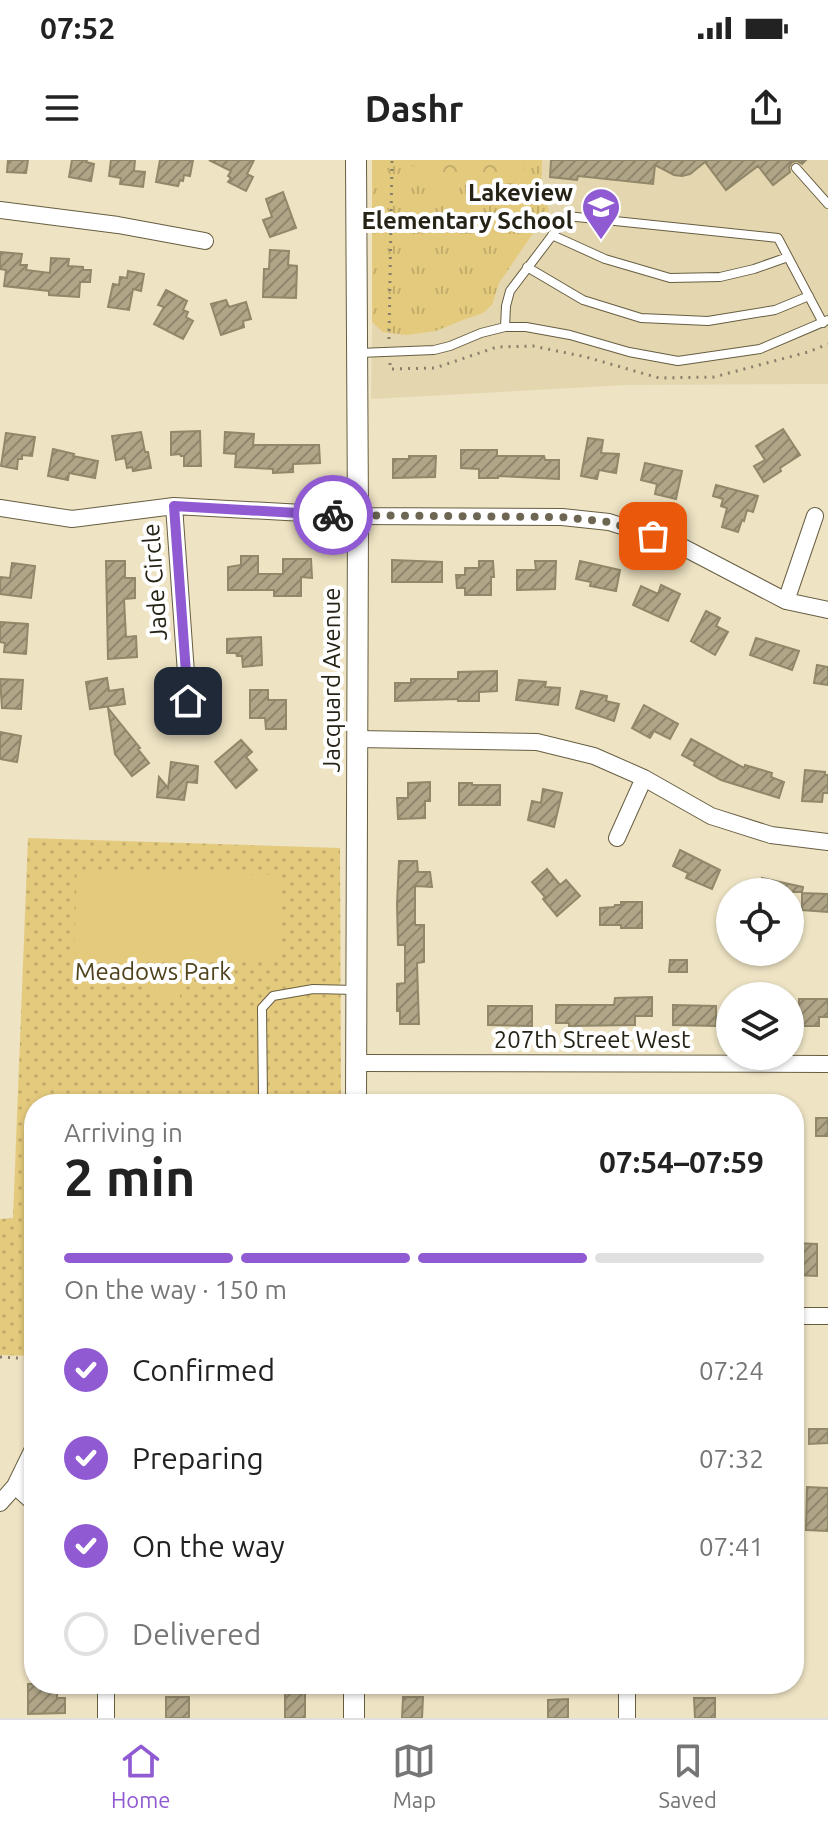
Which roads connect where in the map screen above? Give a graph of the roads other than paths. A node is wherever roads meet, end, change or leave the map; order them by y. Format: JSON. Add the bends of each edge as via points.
{"nodes":[{"id":1,"x":356,"y":160,"type":"edge"},
{"id":2,"x":796,"y":168,"type":"dead end"},
{"id":3,"x":828,"y":204,"type":"edge"},
{"id":4,"x":0,"y":210,"type":"edge"},
{"id":5,"x":552,"y":235,"type":"junction"},
{"id":6,"x":205,"y":241,"type":"dead end"},
{"id":7,"x":788,"y":257,"type":"junction"},
{"id":8,"x":527,"y":267,"type":"junction"},
{"id":9,"x":809,"y":296,"type":"junction"},
{"id":10,"x":826,"y":322,"type":"edge"},
{"id":11,"x":505,"y":327,"type":"junction"},
{"id":12,"x":358,"y":353,"type":"junction"},
{"id":13,"x":174,"y":506,"type":"junction"},
{"id":14,"x":0,"y":508,"type":"edge"},
{"id":15,"x":358,"y":516,"type":"junction"},
{"id":16,"x":815,"y":516,"type":"dead end"},
{"id":17,"x":786,"y":601,"type":"junction"},
{"id":18,"x":828,"y":610,"type":"edge"},
{"id":19,"x":188,"y":701,"type":"dead end"},
{"id":20,"x":357,"y":739,"type":"junction"},
{"id":21,"x":644,"y":778,"type":"junction"},
{"id":22,"x":617,"y":838,"type":"dead end"},
{"id":23,"x":828,"y":842,"type":"edge"},
{"id":24,"x":357,"y":990,"type":"junction"},
{"id":25,"x":357,"y":1063,"type":"junction"},
{"id":26,"x":828,"y":1064,"type":"edge"},
{"id":27,"x":263,"y":1094,"type":"edge"},
{"id":28,"x":356,"y":1094,"type":"edge"},
{"id":29,"x":804,"y":1316,"type":"edge"},
{"id":30,"x":828,"y":1316,"type":"edge"},
{"id":31,"x":24,"y":1468,"type":"edge"},
{"id":32,"x":15,"y":1486,"type":"junction"},
{"id":33,"x":24,"y":1494,"type":"edge"},
{"id":34,"x":0,"y":1503,"type":"edge"},
{"id":35,"x":106,"y":1694,"type":"edge"},
{"id":36,"x":354,"y":1694,"type":"edge"},
{"id":37,"x":627,"y":1694,"type":"edge"},
{"id":38,"x":106,"y":1718,"type":"edge"},
{"id":39,"x":354,"y":1718,"type":"edge"},
{"id":40,"x":627,"y":1718,"type":"edge"}],
"edges":[{"from":1,"to":12,"type":"street","name":"Jacquard Avenue"},
{"from":2,"to":3,"type":"lane"},
{"from":4,"to":6,"type":"street"},
{"from":5,"to":7,"type":"lane","via":[[605,259],[670,278],[720,277]]},
{"from":5,"to":7,"type":"lane","via":[[567,216],[778,238]]},
{"from":5,"to":8,"type":"lane"},
{"from":7,"to":9,"type":"lane"},
{"from":8,"to":9,"type":"lane","via":[[583,300],[641,318],[708,321],[775,310]]},
{"from":8,"to":11,"type":"lane","via":[[510,291]]},
{"from":9,"to":10,"type":"lane"},
{"from":10,"to":11,"type":"lane","via":[[760,349],[678,361],[549,330]]},
{"from":11,"to":12,"type":"lane","via":[[434,350]]},
{"from":12,"to":15,"type":"street","name":"Jacquard Avenue"},
{"from":13,"to":14,"type":"street","via":[[72,519]]},
{"from":13,"to":15,"type":"street"},
{"from":13,"to":19,"type":"street","name":"Jade Circle"},
{"from":15,"to":17,"type":"street","via":[[609,522],[675,543]]},
{"from":15,"to":20,"type":"street","name":"Jacquard Avenue"},
{"from":16,"to":17,"type":"street"},
{"from":17,"to":18,"type":"street"},
{"from":20,"to":21,"type":"street","via":[[537,742],[594,756]]},
{"from":20,"to":24,"type":"street","name":"Jacquard Avenue"},
{"from":21,"to":22,"type":"street"},
{"from":21,"to":23,"type":"street","via":[[711,816],[771,835]]},
{"from":24,"to":25,"type":"street","name":"Jacquard Avenue"},
{"from":24,"to":27,"type":"lane","via":[[313,989],[273,996],[262,1008]]},
{"from":25,"to":26,"type":"street","name":"207th Street West"},
{"from":25,"to":28,"type":"street","name":"Jacquard Avenue"},
{"from":29,"to":30,"type":"street"},
{"from":31,"to":32,"type":"street"},
{"from":32,"to":33,"type":"street"},
{"from":32,"to":34,"type":"street"},
{"from":35,"to":38,"type":"street"},
{"from":36,"to":39,"type":"street"},
{"from":37,"to":40,"type":"street"}]}
